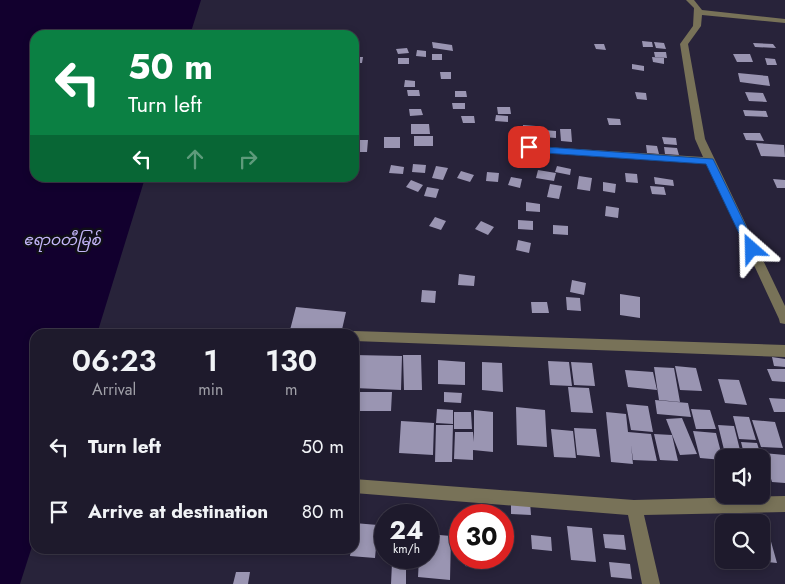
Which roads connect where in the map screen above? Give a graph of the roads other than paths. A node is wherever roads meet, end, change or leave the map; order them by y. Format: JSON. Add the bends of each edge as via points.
{"nodes":[{"id":1,"x":690,"y":0,"type":"edge"},
{"id":2,"x":698,"y":12,"type":"junction"},
{"id":3,"x":785,"y":20,"type":"edge"},
{"id":4,"x":529,"y":147,"type":"dead end"},
{"id":5,"x":710,"y":161,"type":"junction"},
{"id":6,"x":785,"y":319,"type":"edge"},
{"id":7,"x":359,"y":336,"type":"edge"},
{"id":8,"x":785,"y":351,"type":"edge"},
{"id":9,"x":359,"y":486,"type":"edge"},
{"id":10,"x":785,"y":504,"type":"edge"},
{"id":11,"x":634,"y":508,"type":"junction"},
{"id":12,"x":651,"y":584,"type":"edge"}],
"edges":[{"from":1,"to":2,"type":"street"},
{"from":2,"to":3,"type":"street"},
{"from":2,"to":5,"type":"street","via":[[697,26],[684,44],[700,139]]},
{"from":4,"to":5,"type":"street"},
{"from":5,"to":6,"type":"street"},
{"from":7,"to":8,"type":"street"},
{"from":9,"to":11,"type":"street"},
{"from":10,"to":11,"type":"street"},
{"from":11,"to":12,"type":"street"}]}
